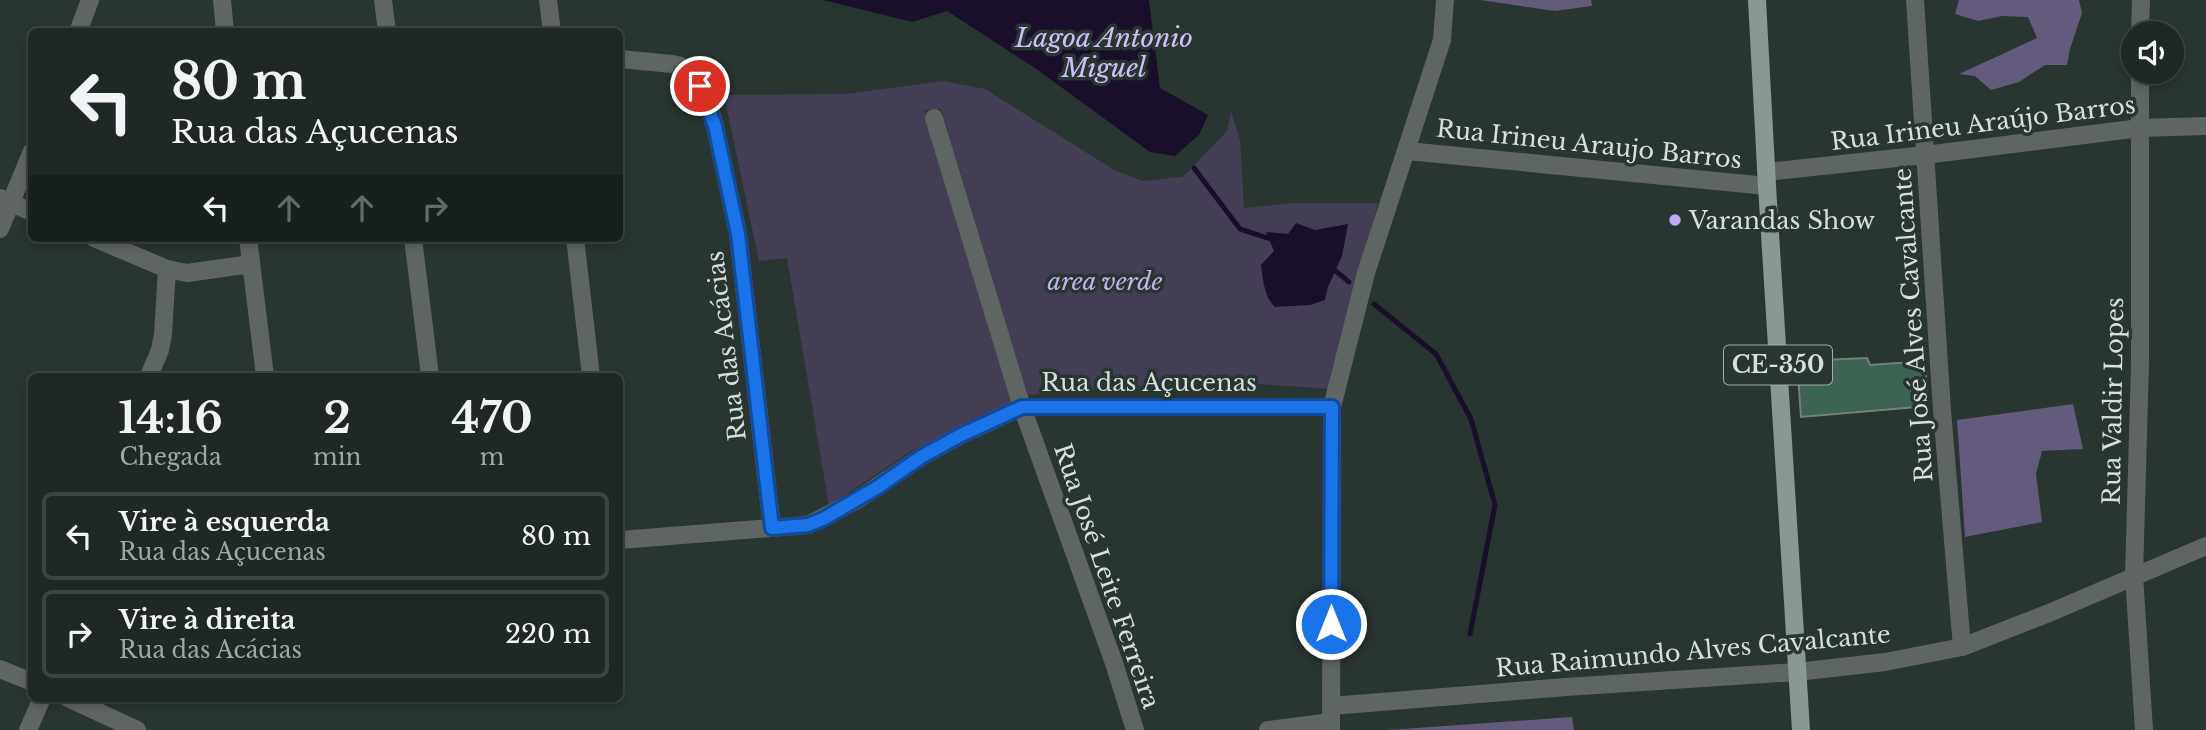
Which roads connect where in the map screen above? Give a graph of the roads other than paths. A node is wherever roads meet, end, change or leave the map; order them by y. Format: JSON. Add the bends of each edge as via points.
{"nodes":[{"id":1,"x":90,"y":0,"type":"edge"},
{"id":2,"x":222,"y":0,"type":"edge"},
{"id":3,"x":383,"y":0,"type":"edge"},
{"id":4,"x":548,"y":0,"type":"edge"},
{"id":5,"x":1446,"y":0,"type":"edge"},
{"id":6,"x":1758,"y":0,"type":"edge"},
{"id":7,"x":1915,"y":0,"type":"edge"},
{"id":8,"x":2141,"y":0,"type":"edge"},
{"id":9,"x":2140,"y":21,"type":"edge"},
{"id":10,"x":80,"y":28,"type":"edge"},
{"id":11,"x":225,"y":28,"type":"edge"},
{"id":12,"x":386,"y":28,"type":"edge"},
{"id":13,"x":552,"y":28,"type":"edge"},
{"id":14,"x":623,"y":59,"type":"edge"},
{"id":15,"x":2140,"y":84,"type":"edge"},
{"id":16,"x":934,"y":118,"type":"dead end"},
{"id":17,"x":2206,"y":126,"type":"edge"},
{"id":18,"x":2140,"y":128,"type":"junction"},
{"id":19,"x":1407,"y":151,"type":"junction"},
{"id":20,"x":1925,"y":155,"type":"junction"},
{"id":21,"x":28,"y":159,"type":"edge"},
{"id":22,"x":1766,"y":179,"type":"junction"},
{"id":23,"x":6,"y":200,"type":"edge"},
{"id":24,"x":28,"y":210,"type":"edge"},
{"id":25,"x":0,"y":229,"type":"edge"},
{"id":26,"x":102,"y":242,"type":"edge"},
{"id":27,"x":248,"y":242,"type":"edge"},
{"id":28,"x":413,"y":242,"type":"edge"},
{"id":29,"x":575,"y":242,"type":"edge"},
{"id":30,"x":251,"y":264,"type":"junction"},
{"id":31,"x":167,"y":270,"type":"junction"},
{"id":32,"x":150,"y":373,"type":"edge"},
{"id":33,"x":265,"y":373,"type":"edge"},
{"id":34,"x":430,"y":373,"type":"edge"},
{"id":35,"x":591,"y":373,"type":"edge"},
{"id":36,"x":1022,"y":407,"type":"junction"},
{"id":37,"x":1332,"y":407,"type":"junction"},
{"id":38,"x":772,"y":528,"type":"junction"},
{"id":39,"x":623,"y":540,"type":"edge"},
{"id":40,"x":2206,"y":546,"type":"edge"},
{"id":41,"x":2134,"y":576,"type":"junction"},
{"id":42,"x":1962,"y":647,"type":"junction"},
{"id":43,"x":0,"y":669,"type":"edge"},
{"id":44,"x":1797,"y":672,"type":"junction"},
{"id":45,"x":28,"y":680,"type":"edge"},
{"id":46,"x":40,"y":702,"type":"edge"},
{"id":47,"x":77,"y":702,"type":"edge"},
{"id":48,"x":1331,"y":719,"type":"edge"},
{"id":49,"x":28,"y":730,"type":"edge"},
{"id":50,"x":137,"y":730,"type":"edge"},
{"id":51,"x":1135,"y":730,"type":"edge"},
{"id":52,"x":1268,"y":730,"type":"edge"},
{"id":53,"x":1801,"y":730,"type":"edge"},
{"id":54,"x":2144,"y":730,"type":"edge"}],
"edges":[{"from":1,"to":10,"type":"street"},
{"from":2,"to":11,"type":"street"},
{"from":3,"to":12,"type":"street"},
{"from":4,"to":13,"type":"street"},
{"from":5,"to":19,"type":"street","via":[[1442,40]]},
{"from":6,"to":22,"type":"main road","number":"CE-350"},
{"from":7,"to":20,"type":"street","name":"Rua José Alves Cavalcante"},
{"from":8,"to":9,"type":"street"},
{"from":14,"to":38,"type":"street","name":"Rua das Acácias","via":[[681,66],[696,78],[709,107],[738,234]]},
{"from":15,"to":18,"type":"street","name":"Rua Valdir Lopes"},
{"from":16,"to":36,"type":"street","name":"Rua José Leite Ferreira"},
{"from":17,"to":18,"type":"street","name":"Rua Irineu Araújo Barros"},
{"from":18,"to":20,"type":"street","name":"Rua Irineu Araújo Barros"},
{"from":18,"to":41,"type":"street","name":"Rua Valdir Lopes"},
{"from":19,"to":22,"type":"street","name":"Rua Irineu Araujo Barros"},
{"from":19,"to":37,"type":"street","via":[[1366,273]]},
{"from":20,"to":22,"type":"street","name":"Rua Irineu Araújo Barros"},
{"from":20,"to":42,"type":"street","name":"Rua José Alves Cavalcante"},
{"from":21,"to":23,"type":"street"},
{"from":22,"to":44,"type":"main road","number":"CE-350"},
{"from":23,"to":24,"type":"street"},
{"from":23,"to":25,"type":"street"},
{"from":26,"to":31,"type":"street"},
{"from":27,"to":30,"type":"street"},
{"from":28,"to":34,"type":"street"},
{"from":29,"to":35,"type":"street"},
{"from":30,"to":31,"type":"street","via":[[187,273]]},
{"from":30,"to":33,"type":"street"},
{"from":31,"to":32,"type":"street","via":[[163,334]]},
{"from":36,"to":37,"type":"street","name":"Rua das Açucenas"},
{"from":36,"to":38,"type":"street","name":"Rua das Açucenas","via":[[921,457],[823,519]]},
{"from":36,"to":51,"type":"street","name":"Rua José Leite Ferreira"},
{"from":37,"to":48,"type":"street"},
{"from":38,"to":39,"type":"street","name":"Rua das Açucenas"},
{"from":40,"to":41,"type":"street","name":"Rua Raimundo Alves Cavalcante"},
{"from":41,"to":42,"type":"street","name":"Rua Raimundo Alves Cavalcante"},
{"from":41,"to":54,"type":"street","name":"Rua Valdir Lopes"},
{"from":42,"to":44,"type":"street","name":"Rua Raimundo Alves Cavalcante"},
{"from":43,"to":45,"type":"street"},
{"from":44,"to":48,"type":"street","name":"Rua Raimundo Alves Cavalcante","via":[[1566,687]]},
{"from":44,"to":53,"type":"main road","number":"CE-350"},
{"from":46,"to":49,"type":"street"},
{"from":47,"to":50,"type":"street"},
{"from":48,"to":52,"type":"street","name":"Rua Raimundo Alves Cavalcante"}]}
